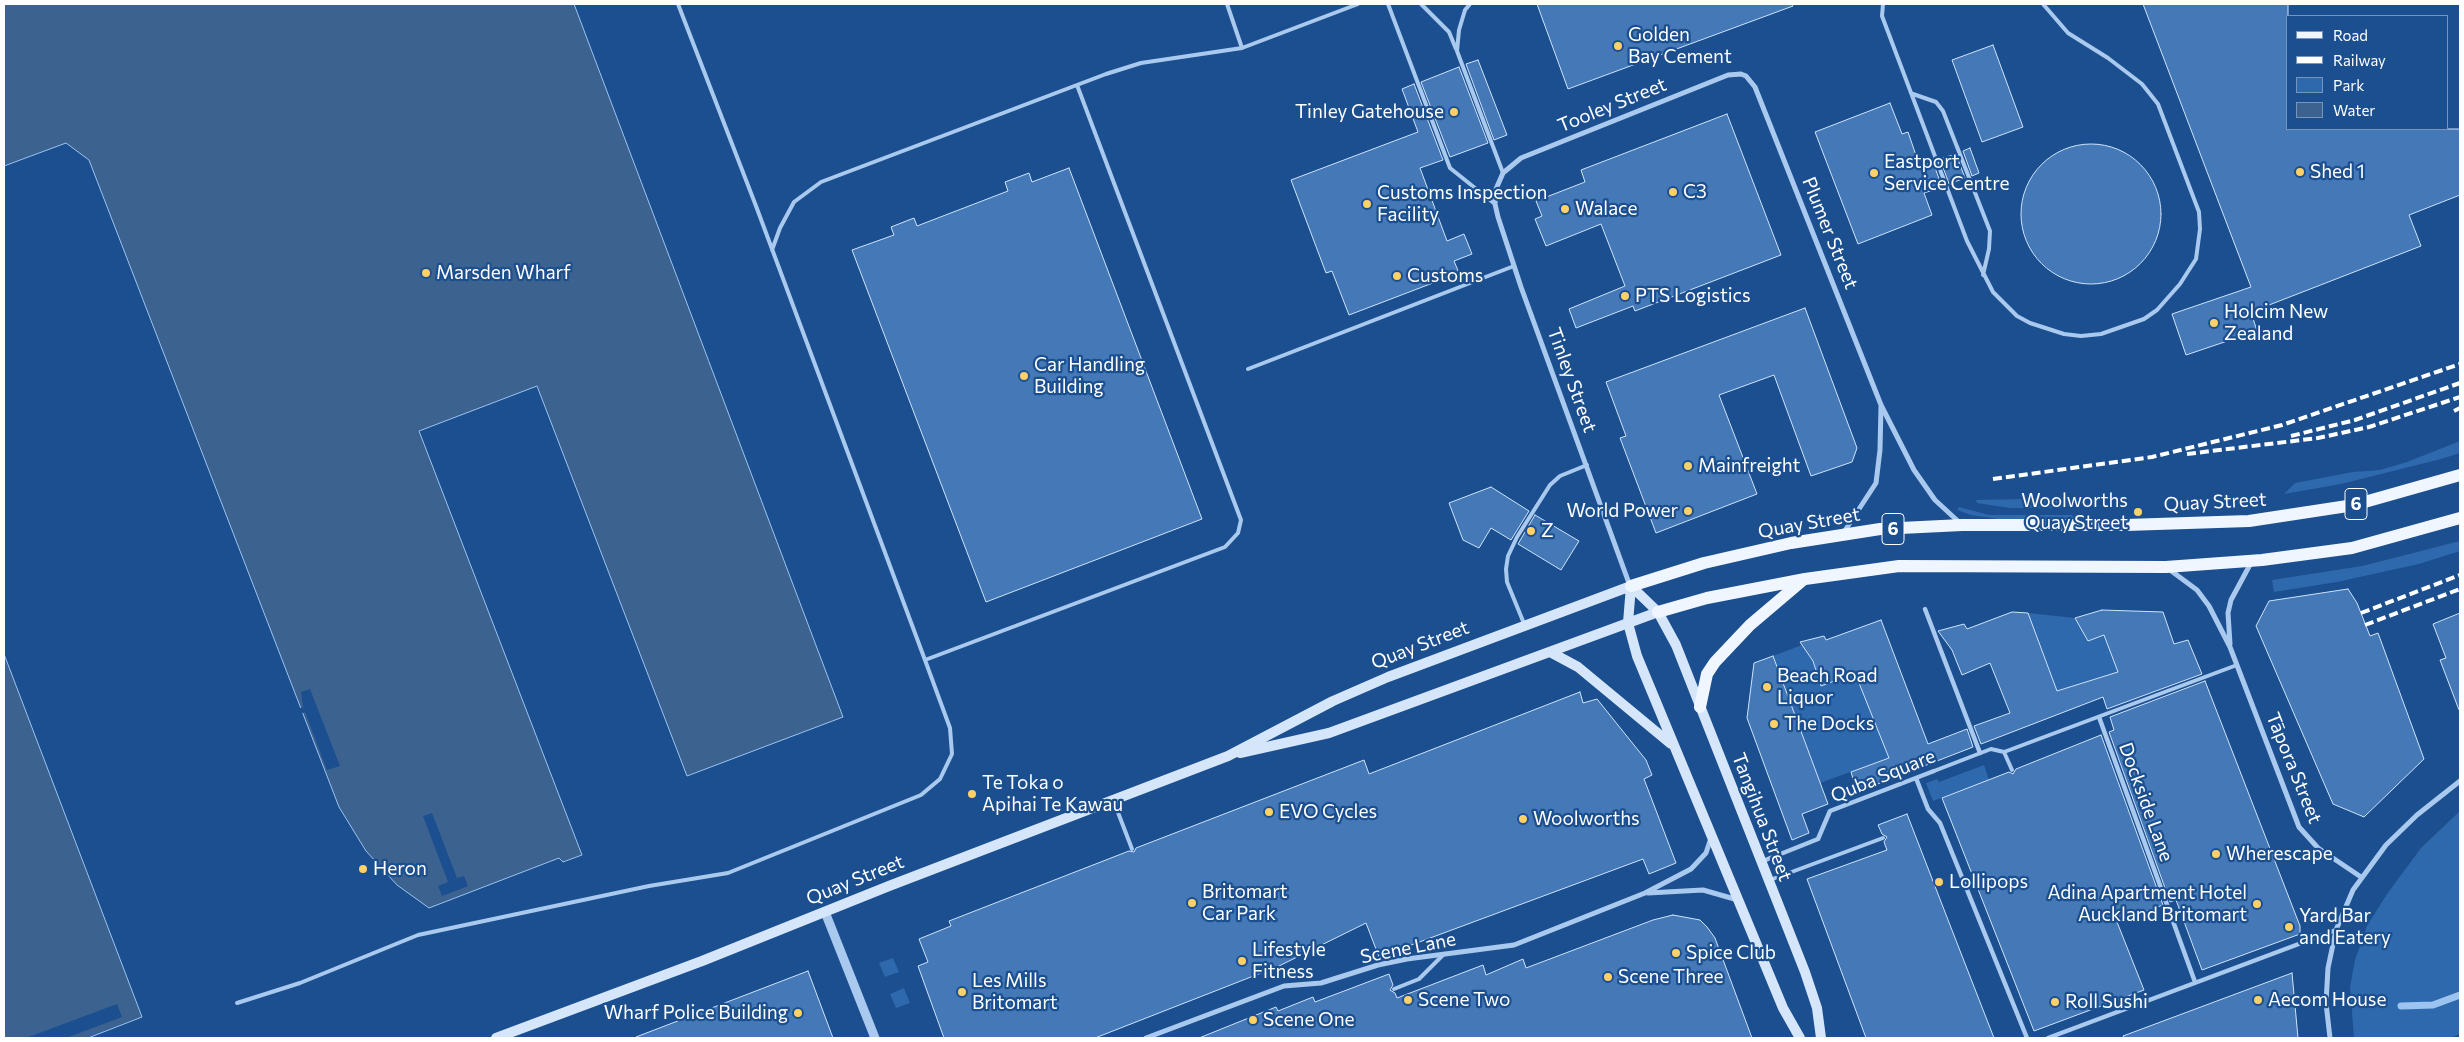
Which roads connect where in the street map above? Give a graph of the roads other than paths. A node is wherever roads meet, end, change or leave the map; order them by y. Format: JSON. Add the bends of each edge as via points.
{"nodes":[{"id":1,"x":678,"y":4,"type":"edge"},
{"id":2,"x":1227,"y":4,"type":"edge"},
{"id":3,"x":1358,"y":4,"type":"edge"},
{"id":4,"x":1388,"y":4,"type":"edge"},
{"id":5,"x":1421,"y":4,"type":"edge"},
{"id":6,"x":1470,"y":4,"type":"edge"},
{"id":7,"x":1883,"y":4,"type":"edge"},
{"id":8,"x":2043,"y":4,"type":"edge"},
{"id":9,"x":1242,"y":48,"type":"junction"},
{"id":10,"x":1457,"y":51,"type":"junction"},
{"id":11,"x":1746,"y":76,"type":"joint"},
{"id":12,"x":1077,"y":85,"type":"junction"},
{"id":13,"x":1913,"y":94,"type":"junction"},
{"id":14,"x":1503,"y":173,"type":"junction"},
{"id":15,"x":1498,"y":182,"type":"joint"},
{"id":16,"x":1495,"y":204,"type":"junction"},
{"id":17,"x":772,"y":250,"type":"junction"},
{"id":18,"x":1514,"y":266,"type":"junction"},
{"id":19,"x":1983,"y":275,"type":"junction"},
{"id":20,"x":1248,"y":369,"type":"dead end"},
{"id":21,"x":1880,"y":405,"type":"junction"},
{"id":22,"x":1587,"y":465,"type":"junction"},
{"id":23,"x":2460,"y":475,"type":"edge"},
{"id":24,"x":2460,"y":518,"type":"edge"},
{"id":25,"x":1962,"y":525,"type":"junction"},
{"id":26,"x":1842,"y":535,"type":"junction"},
{"id":27,"x":2253,"y":560,"type":"junction"},
{"id":28,"x":2166,"y":567,"type":"junction"},
{"id":29,"x":1805,"y":578,"type":"junction"},
{"id":30,"x":1631,"y":586,"type":"junction"},
{"id":31,"x":1925,"y":609,"type":"dead end"},
{"id":32,"x":1658,"y":612,"type":"junction"},
{"id":33,"x":1628,"y":623,"type":"junction"},
{"id":34,"x":1525,"y":626,"type":"junction"},
{"id":35,"x":2230,"y":647,"type":"junction"},
{"id":36,"x":1552,"y":653,"type":"junction"},
{"id":37,"x":925,"y":660,"type":"junction"},
{"id":38,"x":2237,"y":665,"type":"junction"},
{"id":39,"x":1700,"y":707,"type":"junction"},
{"id":40,"x":2099,"y":717,"type":"junction"},
{"id":41,"x":1672,"y":744,"type":"junction"},
{"id":42,"x":2004,"y":752,"type":"junction"},
{"id":43,"x":1980,"y":753,"type":"junction"},
{"id":44,"x":1228,"y":756,"type":"junction"},
{"id":45,"x":2012,"y":770,"type":"dead end"},
{"id":46,"x":1934,"y":771,"type":"joint"},
{"id":47,"x":1916,"y":778,"type":"junction"},
{"id":48,"x":2460,"y":781,"type":"edge"},
{"id":49,"x":1113,"y":800,"type":"junction"},
{"id":50,"x":1712,"y":836,"type":"junction"},
{"id":51,"x":1883,"y":838,"type":"dead end"},
{"id":52,"x":1132,"y":849,"type":"dead end"},
{"id":53,"x":1760,"y":862,"type":"junction"},
{"id":54,"x":2361,"y":877,"type":"junction"},
{"id":55,"x":1768,"y":880,"type":"junction"},
{"id":56,"x":1645,"y":893,"type":"junction"},
{"id":57,"x":1738,"y":900,"type":"junction"},
{"id":58,"x":825,"y":912,"type":"junction"},
{"id":59,"x":2336,"y":930,"type":"junction"},
{"id":60,"x":1444,"y":955,"type":"junction"},
{"id":61,"x":2195,"y":982,"type":"junction"},
{"id":62,"x":1394,"y":989,"type":"dead end"},
{"id":63,"x":237,"y":1003,"type":"dead end"},
{"id":64,"x":496,"y":1038,"type":"edge"},
{"id":65,"x":875,"y":1038,"type":"edge"},
{"id":66,"x":1146,"y":1038,"type":"edge"},
{"id":67,"x":1800,"y":1038,"type":"edge"},
{"id":68,"x":1821,"y":1038,"type":"edge"},
{"id":69,"x":2027,"y":1038,"type":"edge"},
{"id":70,"x":2048,"y":1038,"type":"edge"},
{"id":71,"x":2330,"y":1038,"type":"edge"}],
"edges":[{"from":1,"to":17,"type":"lane"},
{"from":2,"to":9,"type":"lane"},
{"from":3,"to":9,"type":"lane"},
{"from":4,"to":16,"type":"lane","via":[[1450,168]]},
{"from":5,"to":10,"type":"lane","via":[[1449,32]]},
{"from":6,"to":10,"type":"lane","via":[[1459,30]]},
{"from":7,"to":13,"type":"lane","via":[[1882,16]]},
{"from":8,"to":19,"type":"lane","via":[[2068,33],[2142,84],[2158,104],[2199,212],[2196,259],[2180,284],[2144,319],[2102,334],[2081,336],[2049,330],[2017,316],[1993,292]]},
{"from":9,"to":12,"type":"lane","via":[[1141,63]]},
{"from":10,"to":14,"type":"lane"},
{"from":11,"to":14,"type":"street","name":"Tooley Street","via":[[1728,75],[1530,154],[1510,165]]},
{"from":11,"to":21,"type":"street","name":"Plumer Street","via":[[1759,94]]},
{"from":12,"to":17,"type":"lane","via":[[821,182],[794,202]]},
{"from":12,"to":37,"type":"lane","via":[[1241,520],[1238,533],[1225,547]]},
{"from":13,"to":19,"type":"lane","via":[[1967,241]]},
{"from":13,"to":19,"type":"lane","via":[[1936,102],[1943,111],[1990,231]]},
{"from":14,"to":15,"type":"street","name":"Tooley Street"},
{"from":15,"to":16,"type":"street","name":"Tinley Street"},
{"from":16,"to":18,"type":"street","name":"Tinley Street"},
{"from":17,"to":37,"type":"lane"},
{"from":18,"to":20,"type":"lane"},
{"from":18,"to":22,"type":"street","name":"Tinley Street"},
{"from":21,"to":25,"type":"street","name":"Plumer Street","via":[[1914,470],[1935,500]]},
{"from":21,"to":26,"type":"street","name":"Plumer Street","via":[[1876,483]]},
{"from":22,"to":30,"type":"street","name":"Tinley Street"},
{"from":22,"to":34,"type":"lane","via":[[1560,476],[1550,485],[1508,556],[1507,582]]},
{"from":23,"to":25,"type":"main road","name":"Quay Street","number":"6","via":[[2354,505],[2249,521]]},
{"from":24,"to":27,"type":"main road","name":"Quay Street","number":"6","via":[[2352,548]]},
{"from":25,"to":26,"type":"main road","name":"Quay Street","number":"6"},
{"from":26,"to":30,"type":"main road","name":"Quay Street","number":"6","via":[[1704,563]]},
{"from":27,"to":28,"type":"main road","name":"Quay Street","number":"6"},
{"from":27,"to":35,"type":"street","name":"Tāpora Street","via":[[2231,600],[2228,613]]},
{"from":28,"to":29,"type":"main road","name":"Quay Street","number":"6","via":[[1934,564]]},
{"from":28,"to":35,"type":"street","name":"Tāpora Street","via":[[2197,590]]},
{"from":29,"to":32,"type":"main road","name":"Quay Street","number":"6","via":[[1707,598]]},
{"from":29,"to":39,"type":"main road","via":[[1750,625],[1715,662],[1707,674]]},
{"from":30,"to":32,"type":"main road","name":"Tangihua Street"},
{"from":30,"to":33,"type":"main road"},
{"from":30,"to":34,"type":"main road","name":"Quay Street","number":"6"},
{"from":31,"to":43,"type":"street"},
{"from":32,"to":33,"type":"main road","name":"Quay Street","number":"6"},
{"from":32,"to":39,"type":"main road","name":"Tangihua Street","via":[[1676,645]]},
{"from":33,"to":36,"type":"main road","name":"Quay Street","number":"6"},
{"from":33,"to":41,"type":"main road","via":[[1637,656]]},
{"from":34,"to":44,"type":"main road","name":"Quay Street","number":"6","via":[[1388,676]]},
{"from":35,"to":38,"type":"street","name":"Tāpora Street"},
{"from":36,"to":41,"type":"main road","via":[[1578,666]]},
{"from":36,"to":44,"type":"main road","name":"Quay Street","number":"6","via":[[1320,736]]},
{"from":37,"to":63,"type":"lane","via":[[950,728],[952,754],[940,779],[921,794],[728,873],[649,886],[418,935],[300,983]]},
{"from":38,"to":40,"type":"lane","name":"Quba Square"},
{"from":38,"to":54,"type":"street","name":"Tāpora Street","via":[[2299,827],[2318,848]]},
{"from":39,"to":53,"type":"main road","name":"Tangihua Street"},
{"from":40,"to":42,"type":"lane","name":"Quba Square"},
{"from":40,"to":61,"type":"street","name":"Dockside Lane"},
{"from":41,"to":50,"type":"main road"},
{"from":42,"to":43,"type":"lane","name":"Quba Square","via":[[1991,749]]},
{"from":42,"to":45,"type":"lane"},
{"from":43,"to":46,"type":"lane","name":"Quba Square"},
{"from":44,"to":49,"type":"main road","name":"Quay Street","number":"6"},
{"from":46,"to":47,"type":"street","name":"Quba Square"},
{"from":47,"to":53,"type":"street","name":"Quba Square","via":[[1830,812],[1818,839]]},
{"from":47,"to":69,"type":"street","via":[[1928,809],[1940,823]]},
{"from":48,"to":54,"type":"street","via":[[2417,814],[2386,845]]},
{"from":49,"to":52,"type":"lane"},
{"from":49,"to":58,"type":"main road","name":"Quay Street","number":"6"},
{"from":50,"to":56,"type":"street","name":"Scene Lane","via":[[1706,853],[1691,869]]},
{"from":50,"to":57,"type":"main road"},
{"from":51,"to":55,"type":"lane"},
{"from":53,"to":55,"type":"main road","name":"Tangihua Street"},
{"from":54,"to":59,"type":"street"},
{"from":55,"to":68,"type":"main road","name":"Tangihua Street","via":[[1806,972],[1817,1008]]},
{"from":56,"to":57,"type":"street","name":"Scene Lane","via":[[1703,890]]},
{"from":56,"to":60,"type":"street","name":"Scene Lane","via":[[1514,945]]},
{"from":57,"to":67,"type":"main road","via":[[1783,1008]]},
{"from":58,"to":64,"type":"main road","name":"Quay Street","number":"6"},
{"from":58,"to":65,"type":"street"},
{"from":59,"to":61,"type":"street"},
{"from":59,"to":71,"type":"street","via":[[2326,987]]},
{"from":60,"to":62,"type":"lane","via":[[1419,979]]},
{"from":60,"to":66,"type":"street","name":"Scene Lane","via":[[1378,965],[1321,983],[1284,986]]},
{"from":61,"to":70,"type":"street"}]}
